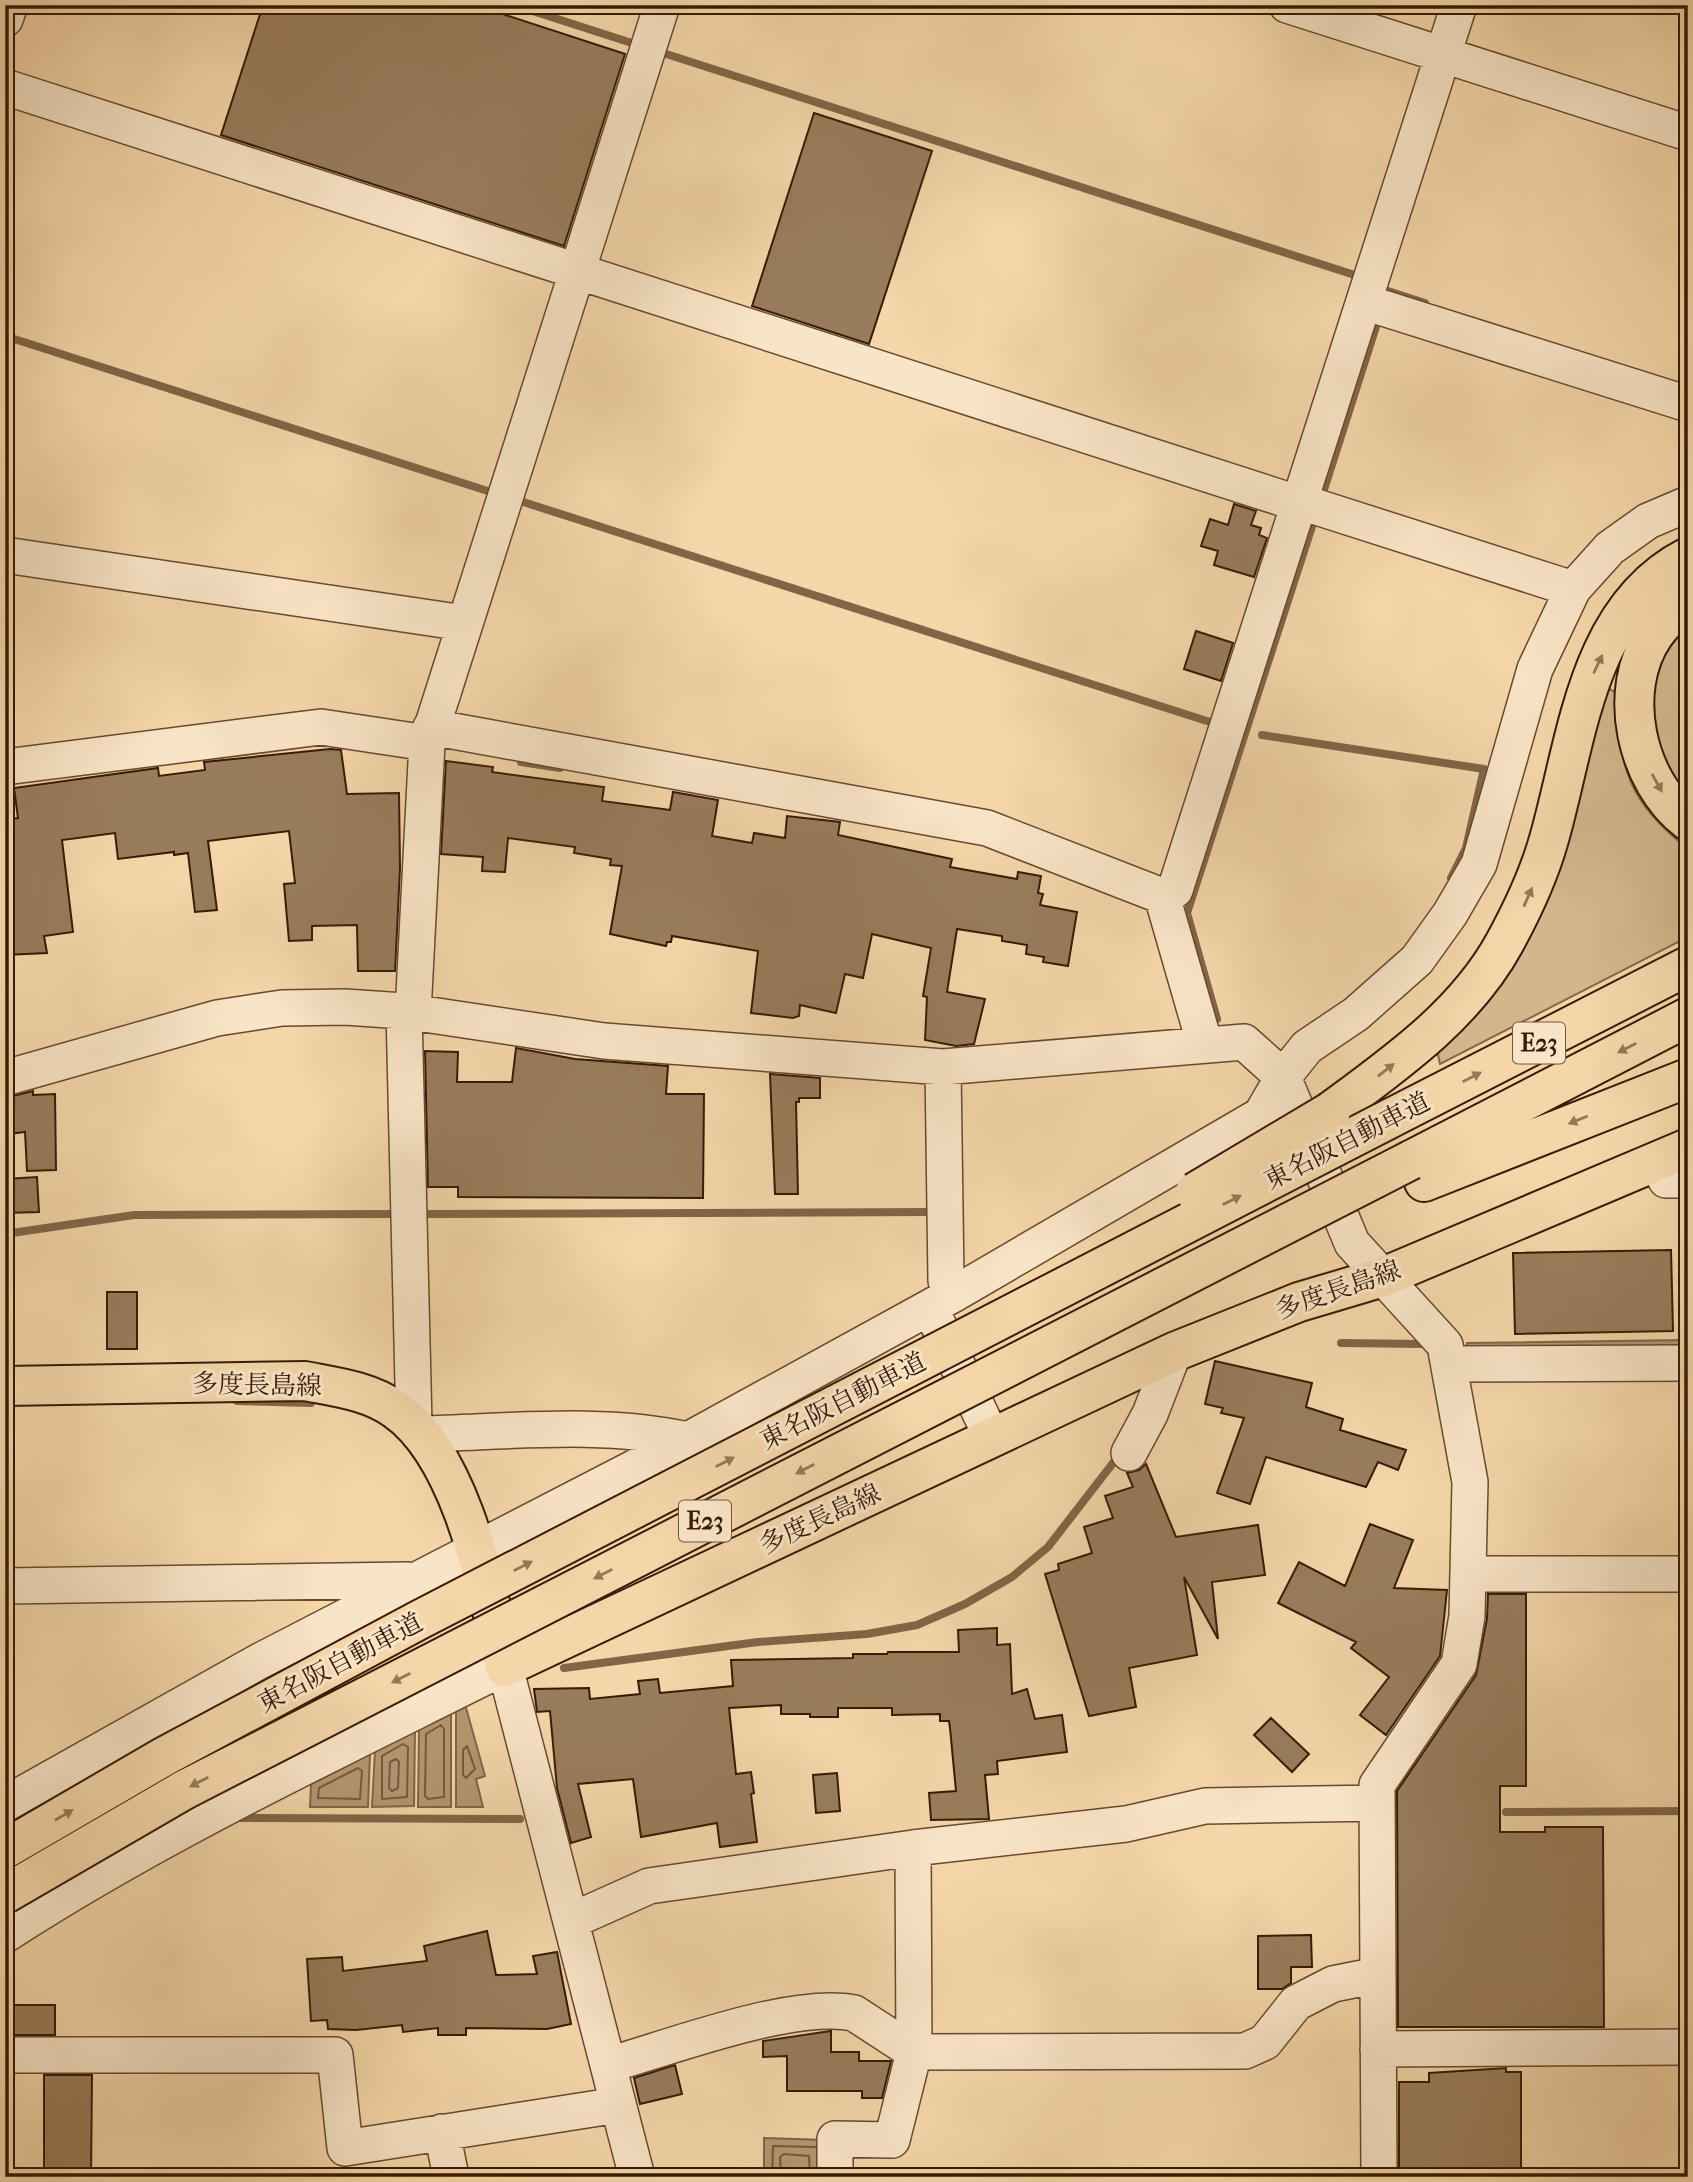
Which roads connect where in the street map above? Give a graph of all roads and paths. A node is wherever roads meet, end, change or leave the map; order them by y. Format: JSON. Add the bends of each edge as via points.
{"nodes":[{"id":1,"x":10,"y":5,"type":"edge"},
{"id":2,"x":662,"y":5,"type":"edge"},
{"id":3,"x":1287,"y":5,"type":"edge"},
{"id":4,"x":1458,"y":5,"type":"edge"},
{"id":5,"x":5,"y":19,"type":"edge"},
{"id":6,"x":1443,"y":55,"type":"junction"},
{"id":7,"x":5,"y":87,"type":"edge"},
{"id":8,"x":1688,"y":133,"type":"edge"},
{"id":9,"x":577,"y":271,"type":"junction"},
{"id":10,"x":1377,"y":305,"type":"junction"},
{"id":11,"x":1688,"y":404,"type":"edge"},
{"id":12,"x":1688,"y":504,"type":"edge"},
{"id":13,"x":1309,"y":505,"type":"junction"},
{"id":14,"x":5,"y":555,"type":"edge"},
{"id":15,"x":1688,"y":557,"type":"edge"},
{"id":16,"x":1573,"y":589,"type":"junction"},
{"id":17,"x":1688,"y":601,"type":"edge"},
{"id":18,"x":464,"y":623,"type":"junction"},
{"id":19,"x":429,"y":735,"type":"junction"},
{"id":20,"x":5,"y":766,"type":"edge"},
{"id":21,"x":1688,"y":821,"type":"edge"},
{"id":22,"x":1162,"y":896,"type":"junction"},
{"id":23,"x":1688,"y":966,"type":"edge"},
{"id":24,"x":408,"y":1012,"type":"junction"},
{"id":25,"x":1688,"y":1017,"type":"edge"},
{"id":26,"x":1205,"y":1045,"type":"junction"},
{"id":27,"x":943,"y":1067,"type":"junction"},
{"id":28,"x":1283,"y":1077,"type":"junction"},
{"id":29,"x":5,"y":1079,"type":"edge"},
{"id":30,"x":1688,"y":1079,"type":"edge"},
{"id":31,"x":1677,"y":1163,"type":"edge"},
{"id":32,"x":1418,"y":1171,"type":"junction"},
{"id":33,"x":1383,"y":1277,"type":"junction"},
{"id":34,"x":942,"y":1301,"type":"junction"},
{"id":35,"x":1174,"y":1352,"type":"junction"},
{"id":36,"x":1688,"y":1363,"type":"edge"},
{"id":37,"x":1449,"y":1364,"type":"junction"},
{"id":38,"x":5,"y":1386,"type":"edge"},
{"id":39,"x":822,"y":1411,"type":"junction"},
{"id":40,"x":418,"y":1429,"type":"junction"},
{"id":41,"x":992,"y":1438,"type":"junction"},
{"id":42,"x":688,"y":1440,"type":"junction"},
{"id":43,"x":1129,"y":1453,"type":"dead end"},
{"id":44,"x":477,"y":1549,"type":"junction"},
{"id":45,"x":1468,"y":1574,"type":"junction"},
{"id":46,"x":1688,"y":1574,"type":"edge"},
{"id":47,"x":414,"y":1580,"type":"junction"},
{"id":48,"x":5,"y":1586,"type":"edge"},
{"id":49,"x":505,"y":1667,"type":"junction"},
{"id":50,"x":1377,"y":1803,"type":"junction"},
{"id":51,"x":5,"y":1804,"type":"edge"},
{"id":52,"x":913,"y":1847,"type":"junction"},
{"id":53,"x":5,"y":1849,"type":"edge"},
{"id":54,"x":5,"y":1894,"type":"edge"},
{"id":55,"x":571,"y":1921,"type":"junction"},
{"id":56,"x":5,"y":1935,"type":"edge"},
{"id":57,"x":1378,"y":1975,"type":"junction"},
{"id":58,"x":1688,"y":2047,"type":"edge"},
{"id":59,"x":1378,"y":2049,"type":"junction"},
{"id":60,"x":914,"y":2052,"type":"junction"},
{"id":61,"x":5,"y":2055,"type":"edge"},
{"id":62,"x":608,"y":2065,"type":"junction"},
{"id":63,"x":618,"y":2105,"type":"junction"},
{"id":64,"x":442,"y":2132,"type":"junction"},
{"id":65,"x":451,"y":2177,"type":"edge"},
{"id":66,"x":637,"y":2177,"type":"edge"},
{"id":67,"x":835,"y":2177,"type":"edge"},
{"id":68,"x":1379,"y":2177,"type":"edge"}],
"edges":[{"from":1,"to":5,"type":"street"},
{"from":2,"to":9,"type":"street"},
{"from":3,"to":6,"type":"street"},
{"from":4,"to":6,"type":"street"},
{"from":6,"to":8,"type":"street"},
{"from":6,"to":10,"type":"street"},
{"from":7,"to":9,"type":"street"},
{"from":9,"to":13,"type":"street"},
{"from":9,"to":18,"type":"street"},
{"from":10,"to":11,"type":"street"},
{"from":10,"to":13,"type":"street"},
{"from":12,"to":16,"type":"street","via":[[1638,527],[1610,548]]},
{"from":13,"to":16,"type":"street"},
{"from":13,"to":22,"type":"street","via":[[1175,890]]},
{"from":14,"to":18,"type":"street"},
{"from":39,"to":15,"type":"main road","one_way":true,"bridge":true,"via":[[1331,1111],[1433,1031],[1473,990],[1530,893],[1549,841],[1587,692],[1613,633],[1640,594],[1673,564]]},
{"from":16,"to":28,"type":"street","via":[[1535,668],[1479,864],[1450,914],[1417,960],[1356,1014],[1307,1047]]},
{"from":17,"to":21,"type":"main road","one_way":true,"via":[[1653,637],[1641,664],[1634,712],[1638,738],[1655,781]]},
{"from":18,"to":19,"type":"street"},
{"from":19,"to":20,"type":"street","via":[[321,727]]},
{"from":19,"to":22,"type":"street","via":[[987,828]]},
{"from":19,"to":24,"type":"street"},
{"from":22,"to":26,"type":"street"},
{"from":39,"to":23,"type":"main road","name":"東名阪自動車道","number":"E23","one_way":true,"bridge":true},
{"from":24,"to":27,"type":"street","via":[[604,1041]]},
{"from":24,"to":29,"type":"street","via":[[282,1008],[217,1018]]},
{"from":24,"to":40,"type":"street"},
{"from":25,"to":32,"type":"main road","name":"東名阪自動車道","number":"E23","one_way":true},
{"from":26,"to":27,"type":"street"},
{"from":26,"to":28,"type":"street","via":[[1244,1042]]},
{"from":27,"to":34,"type":"street","via":[[946,1281]]},
{"from":28,"to":33,"type":"street","via":[[1352,1244]]},
{"from":28,"to":34,"type":"street","via":[[1261,1115]]},
{"from":30,"to":32,"type":"main road","one_way":true},
{"from":31,"to":33,"type":"main road","name":"多度長島線"},
{"from":32,"to":54,"type":"main road","name":"東名阪自動車道","number":"E23","one_way":true,"bridge":true,"via":[[1325,1224],[944,1415],[842,1451],[184,1790]]},
{"from":33,"to":35,"type":"main road","name":"多度長島線","via":[[1299,1302]]},
{"from":33,"to":37,"type":"street","via":[[1446,1345]]},
{"from":34,"to":41,"type":"street"},
{"from":34,"to":42,"type":"street"},
{"from":35,"to":41,"type":"main road","name":"多度長島線"},
{"from":35,"to":43,"type":"street"},
{"from":36,"to":37,"type":"street"},
{"from":37,"to":45,"type":"street","via":[[1470,1482]]},
{"from":38,"to":40,"type":"main road","name":"多度長島線","via":[[305,1381],[380,1400]]},
{"from":53,"to":39,"type":"main road","name":"東名阪自動車道","number":"E23","one_way":true,"bridge":true,"via":[[165,1756]]},
{"from":40,"to":42,"type":"street","via":[[572,1430]]},
{"from":40,"to":44,"type":"main road","name":"多度長島線","via":[[450,1483]]},
{"from":41,"to":49,"type":"main road","name":"多度長島線"},
{"from":42,"to":44,"type":"street"},
{"from":44,"to":47,"type":"street"},
{"from":44,"to":49,"type":"main road","name":"多度長島線"},
{"from":45,"to":46,"type":"street"},
{"from":45,"to":50,"type":"street","via":[[1459,1664],[1377,1785]]},
{"from":47,"to":48,"type":"street"},
{"from":47,"to":51,"type":"street"},
{"from":49,"to":55,"type":"street"},
{"from":49,"to":56,"type":"street","via":[[226,1806]]},
{"from":50,"to":52,"type":"street","via":[[1205,1806],[1126,1824]]},
{"from":50,"to":57,"type":"street"},
{"from":52,"to":55,"type":"street","via":[[649,1886]]},
{"from":52,"to":60,"type":"street"},
{"from":55,"to":62,"type":"street"},
{"from":57,"to":59,"type":"street"},
{"from":57,"to":60,"type":"street","via":[[1333,1984],[1296,2003],[1265,2042],[1245,2051]]},
{"from":58,"to":59,"type":"street"},
{"from":59,"to":68,"type":"street"},
{"from":60,"to":62,"type":"street","via":[[854,2013],[794,2012]]},
{"from":60,"to":67,"type":"street","via":[[892,2140],[835,2139]]},
{"from":61,"to":64,"type":"street","via":[[335,2054],[345,2148]]},
{"from":62,"to":63,"type":"street"},
{"from":63,"to":64,"type":"street"},
{"from":63,"to":66,"type":"street"},
{"from":64,"to":65,"type":"street"}]}
